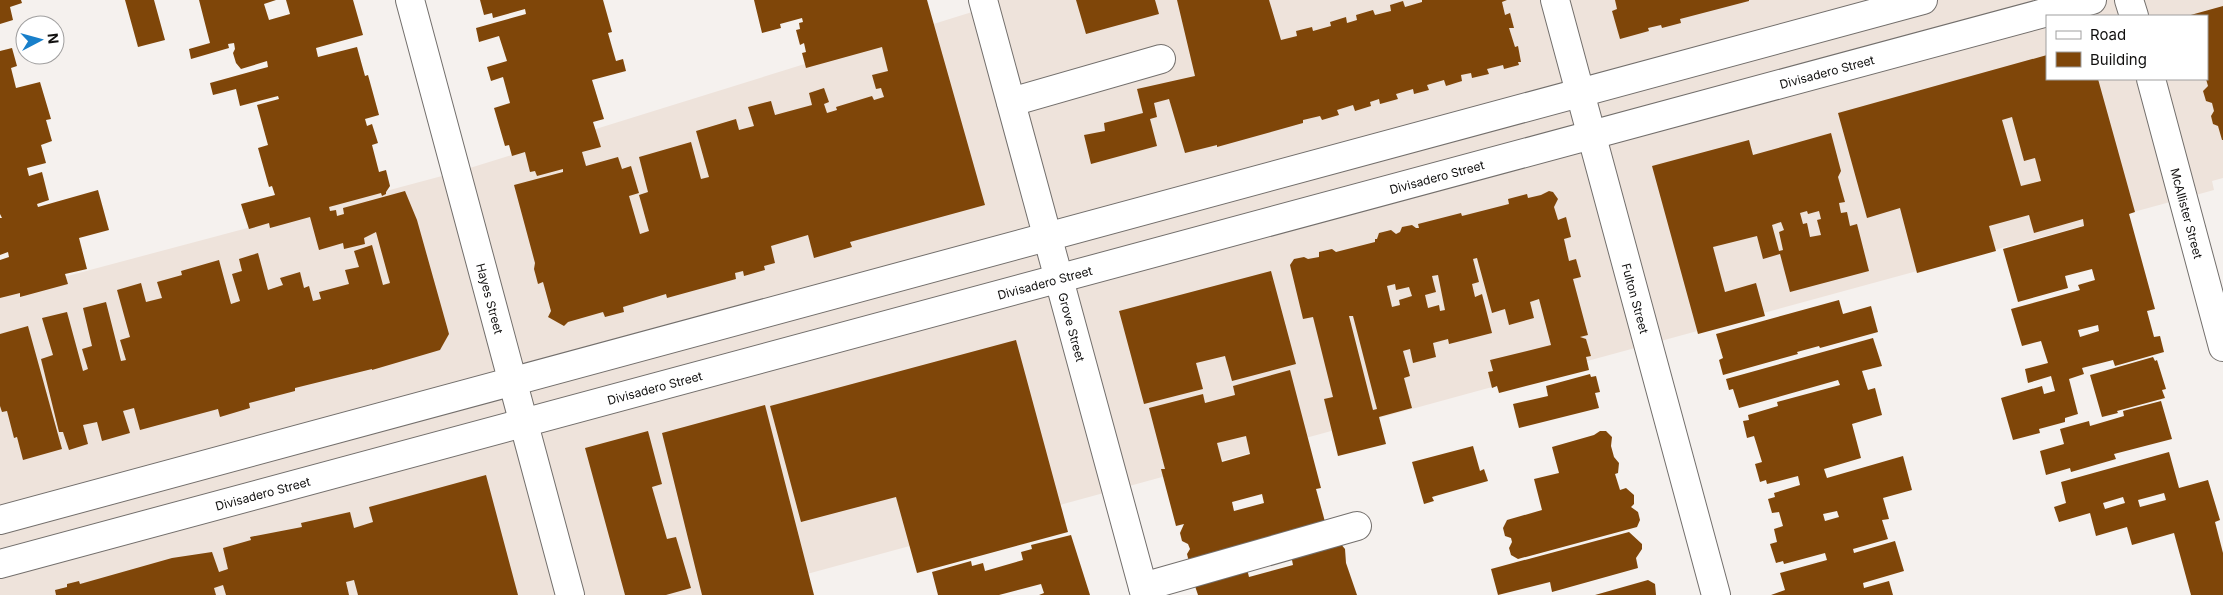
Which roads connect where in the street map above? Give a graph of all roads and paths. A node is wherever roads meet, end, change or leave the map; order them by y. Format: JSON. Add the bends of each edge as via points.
{"nodes":[{"id":1,"x":410,"y":0,"type":"edge"},
{"id":2,"x":983,"y":0,"type":"edge"},
{"id":3,"x":1555,"y":0,"type":"edge"},
{"id":4,"x":1923,"y":0,"type":"edge"},
{"id":5,"x":2092,"y":0,"type":"edge"},
{"id":6,"x":2129,"y":0,"type":"edge"},
{"id":7,"x":2134,"y":15,"type":"edge"},
{"id":8,"x":1161,"y":59,"type":"dead end"},
{"id":9,"x":2151,"y":80,"type":"edge"},
{"id":10,"x":1580,"y":92,"type":"junction"},
{"id":11,"x":1011,"y":102,"type":"junction"},
{"id":12,"x":1592,"y":135,"type":"junction"},
{"id":13,"x":1047,"y":237,"type":"junction"},
{"id":14,"x":1058,"y":279,"type":"junction"},
{"id":15,"x":2223,"y":347,"type":"edge"},
{"id":16,"x":513,"y":381,"type":"junction"},
{"id":17,"x":524,"y":423,"type":"junction"},
{"id":18,"x":0,"y":520,"type":"edge"},
{"id":19,"x":1357,"y":526,"type":"dead end"},
{"id":20,"x":0,"y":564,"type":"edge"},
{"id":21,"x":1144,"y":591,"type":"edge"},
{"id":22,"x":570,"y":595,"type":"edge"},
{"id":23,"x":1716,"y":595,"type":"edge"}],
"edges":[{"from":1,"to":16,"type":"main road","name":"Hayes Street"},
{"from":2,"to":11,"type":"main road","name":"Grove Street"},
{"from":3,"to":10,"type":"main road","name":"Fulton Street"},
{"from":4,"to":10,"type":"main road"},
{"from":5,"to":12,"type":"main road","name":"Divisadero Street"},
{"from":6,"to":7,"type":"main road"},
{"from":8,"to":11,"type":"main road"},
{"from":9,"to":15,"type":"main road","name":"McAllister Street"},
{"from":10,"to":12,"type":"main road","name":"Fulton Street"},
{"from":10,"to":13,"type":"main road"},
{"from":11,"to":13,"type":"main road","name":"Grove Street"},
{"from":12,"to":14,"type":"main road","name":"Divisadero Street"},
{"from":12,"to":23,"type":"main road","name":"Fulton Street"},
{"from":13,"to":14,"type":"main road","name":"Grove Street"},
{"from":13,"to":16,"type":"main road"},
{"from":14,"to":17,"type":"main road","name":"Divisadero Street"},
{"from":14,"to":21,"type":"main road","name":"Grove Street"},
{"from":16,"to":17,"type":"main road","name":"Hayes Street"},
{"from":16,"to":18,"type":"main road"},
{"from":17,"to":20,"type":"main road","name":"Divisadero Street"},
{"from":17,"to":22,"type":"main road","name":"Hayes Street"},
{"from":19,"to":21,"type":"main road"}]}
